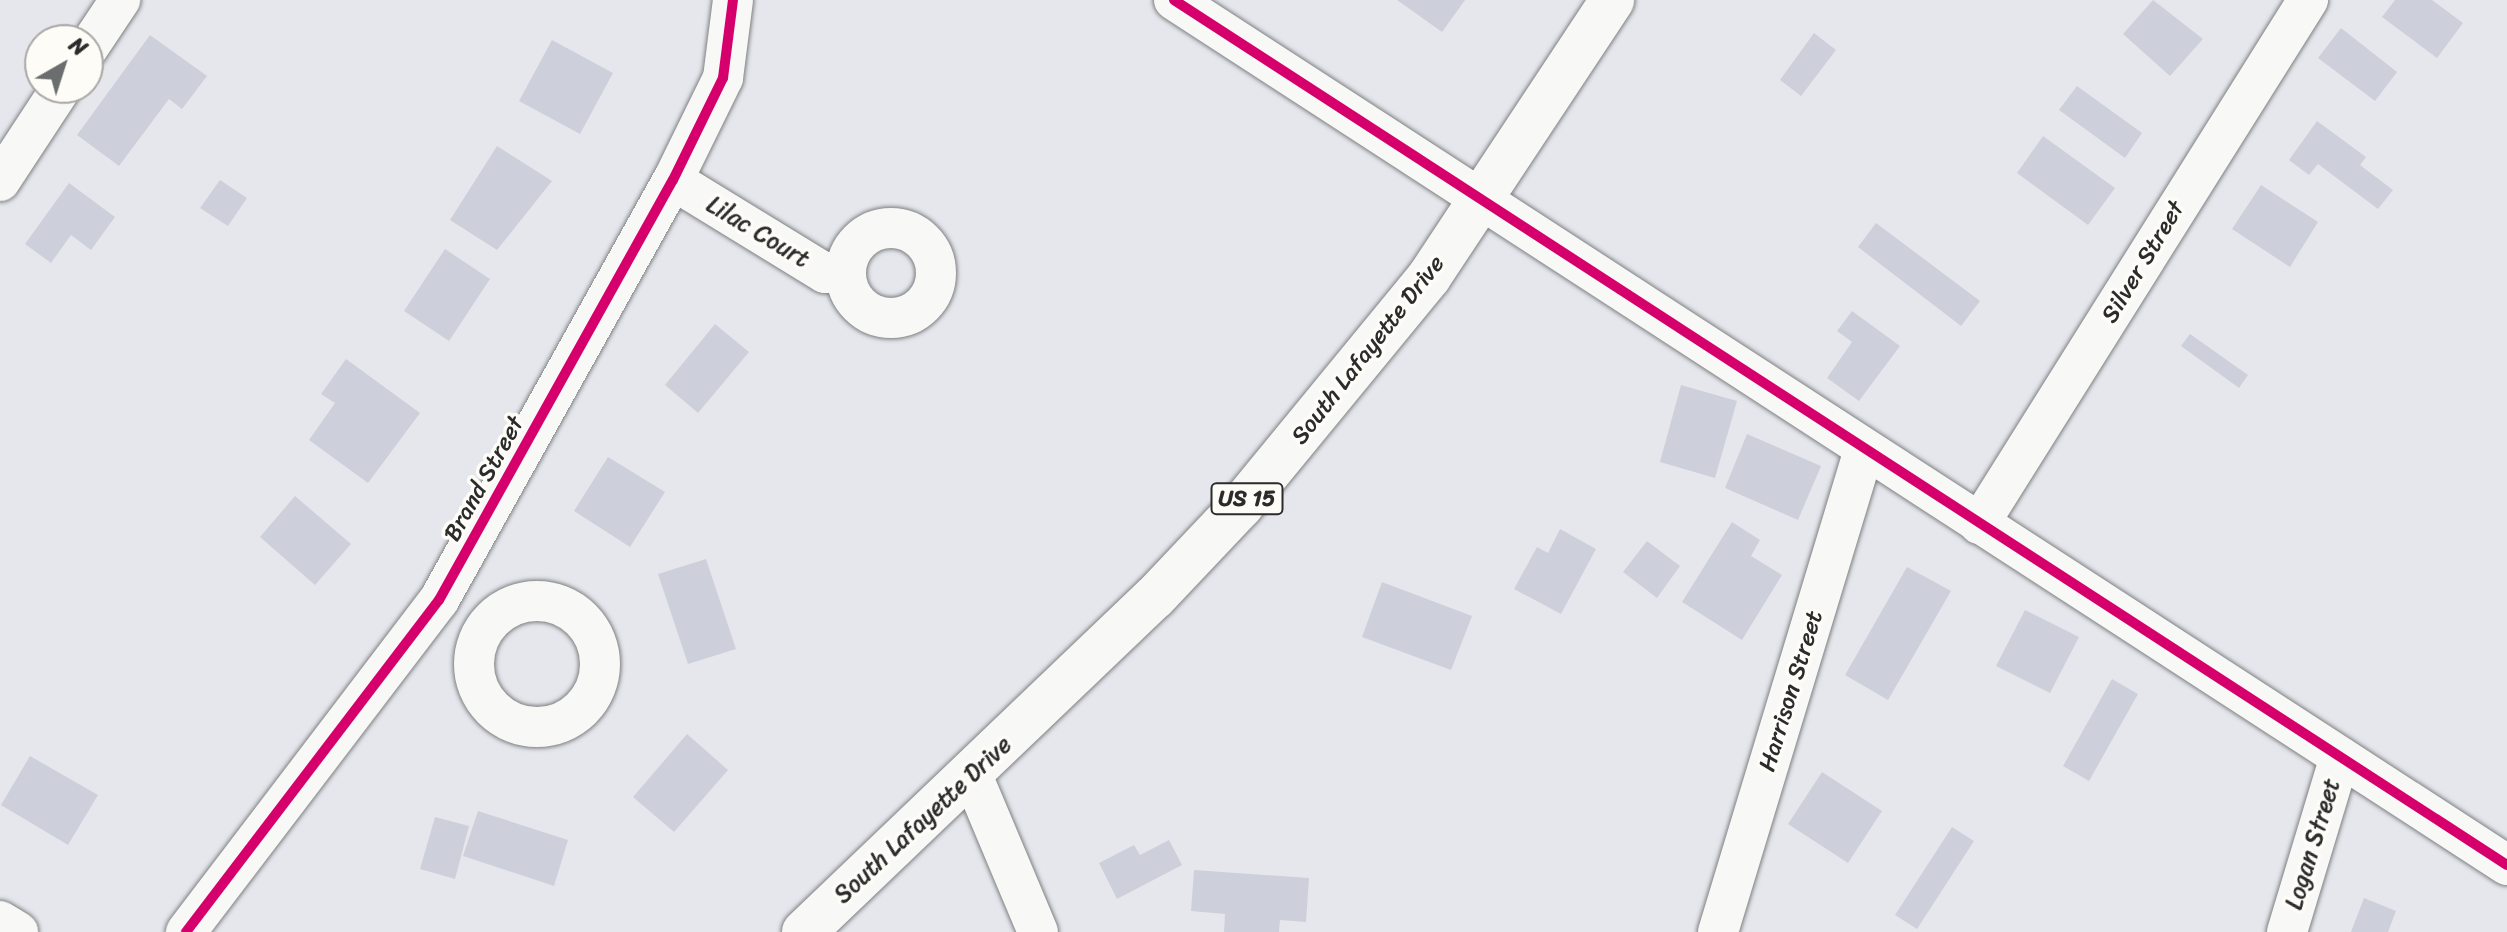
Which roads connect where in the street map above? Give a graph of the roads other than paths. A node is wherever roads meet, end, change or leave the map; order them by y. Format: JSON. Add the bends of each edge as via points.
{"nodes":[{"id":1,"x":120,"y":0,"type":"edge"},
{"id":2,"x":733,"y":0,"type":"edge"},
{"id":3,"x":1176,"y":0,"type":"edge"},
{"id":4,"x":1612,"y":0,"type":"edge"},
{"id":5,"x":2308,"y":0,"type":"edge"},
{"id":6,"x":104,"y":24,"type":"edge"},
{"id":7,"x":51,"y":104,"type":"edge"},
{"id":8,"x":673,"y":180,"type":"junction"},
{"id":9,"x":0,"y":181,"type":"edge"},
{"id":10,"x":1480,"y":200,"type":"junction"},
{"id":11,"x":845,"y":272,"type":"dead end"},
{"id":12,"x":1864,"y":450,"type":"junction"},
{"id":13,"x":1979,"y":524,"type":"junction"},
{"id":14,"x":439,"y":600,"type":"junction"},
{"id":15,"x":486,"y":628,"type":"dead end"},
{"id":16,"x":2340,"y":757,"type":"junction"},
{"id":17,"x":972,"y":775,"type":"junction"},
{"id":18,"x":2507,"y":865,"type":"edge"},
{"id":19,"x":0,"y":921,"type":"edge"},
{"id":20,"x":18,"y":932,"type":"edge"},
{"id":21,"x":186,"y":932,"type":"edge"},
{"id":22,"x":804,"y":932,"type":"edge"},
{"id":23,"x":1038,"y":932,"type":"edge"},
{"id":24,"x":1718,"y":932,"type":"edge"},
{"id":25,"x":2287,"y":932,"type":"edge"}],
"edges":[{"from":1,"to":6,"type":"street"},
{"from":2,"to":8,"type":"street","name":"Brand Street","via":[[723,78]]},
{"from":3,"to":10,"type":"street"},
{"from":4,"to":10,"type":"main road","name":"South Lafayette Drive","number":"US 15"},
{"from":5,"to":13,"type":"street","name":"Silver Street"},
{"from":7,"to":9,"type":"street"},
{"from":8,"to":11,"type":"street","name":"Lilac Court","via":[[825,273]]},
{"from":8,"to":14,"type":"street","name":"Brand Street"},
{"from":10,"to":12,"type":"street"},
{"from":10,"to":17,"type":"main road","name":"South Lafayette Drive","number":"US 15","via":[[1429,277],[1241,506]]},
{"from":12,"to":13,"type":"street"},
{"from":12,"to":24,"type":"street","name":"Harrison Street"},
{"from":13,"to":16,"type":"street"},
{"from":14,"to":15,"type":"street"},
{"from":14,"to":21,"type":"street","name":"Brand Street"},
{"from":16,"to":18,"type":"street"},
{"from":16,"to":25,"type":"street","name":"Logan Street"},
{"from":17,"to":22,"type":"main road","name":"South Lafayette Drive","number":"US 15"},
{"from":17,"to":23,"type":"street"},
{"from":19,"to":20,"type":"street"}]}
